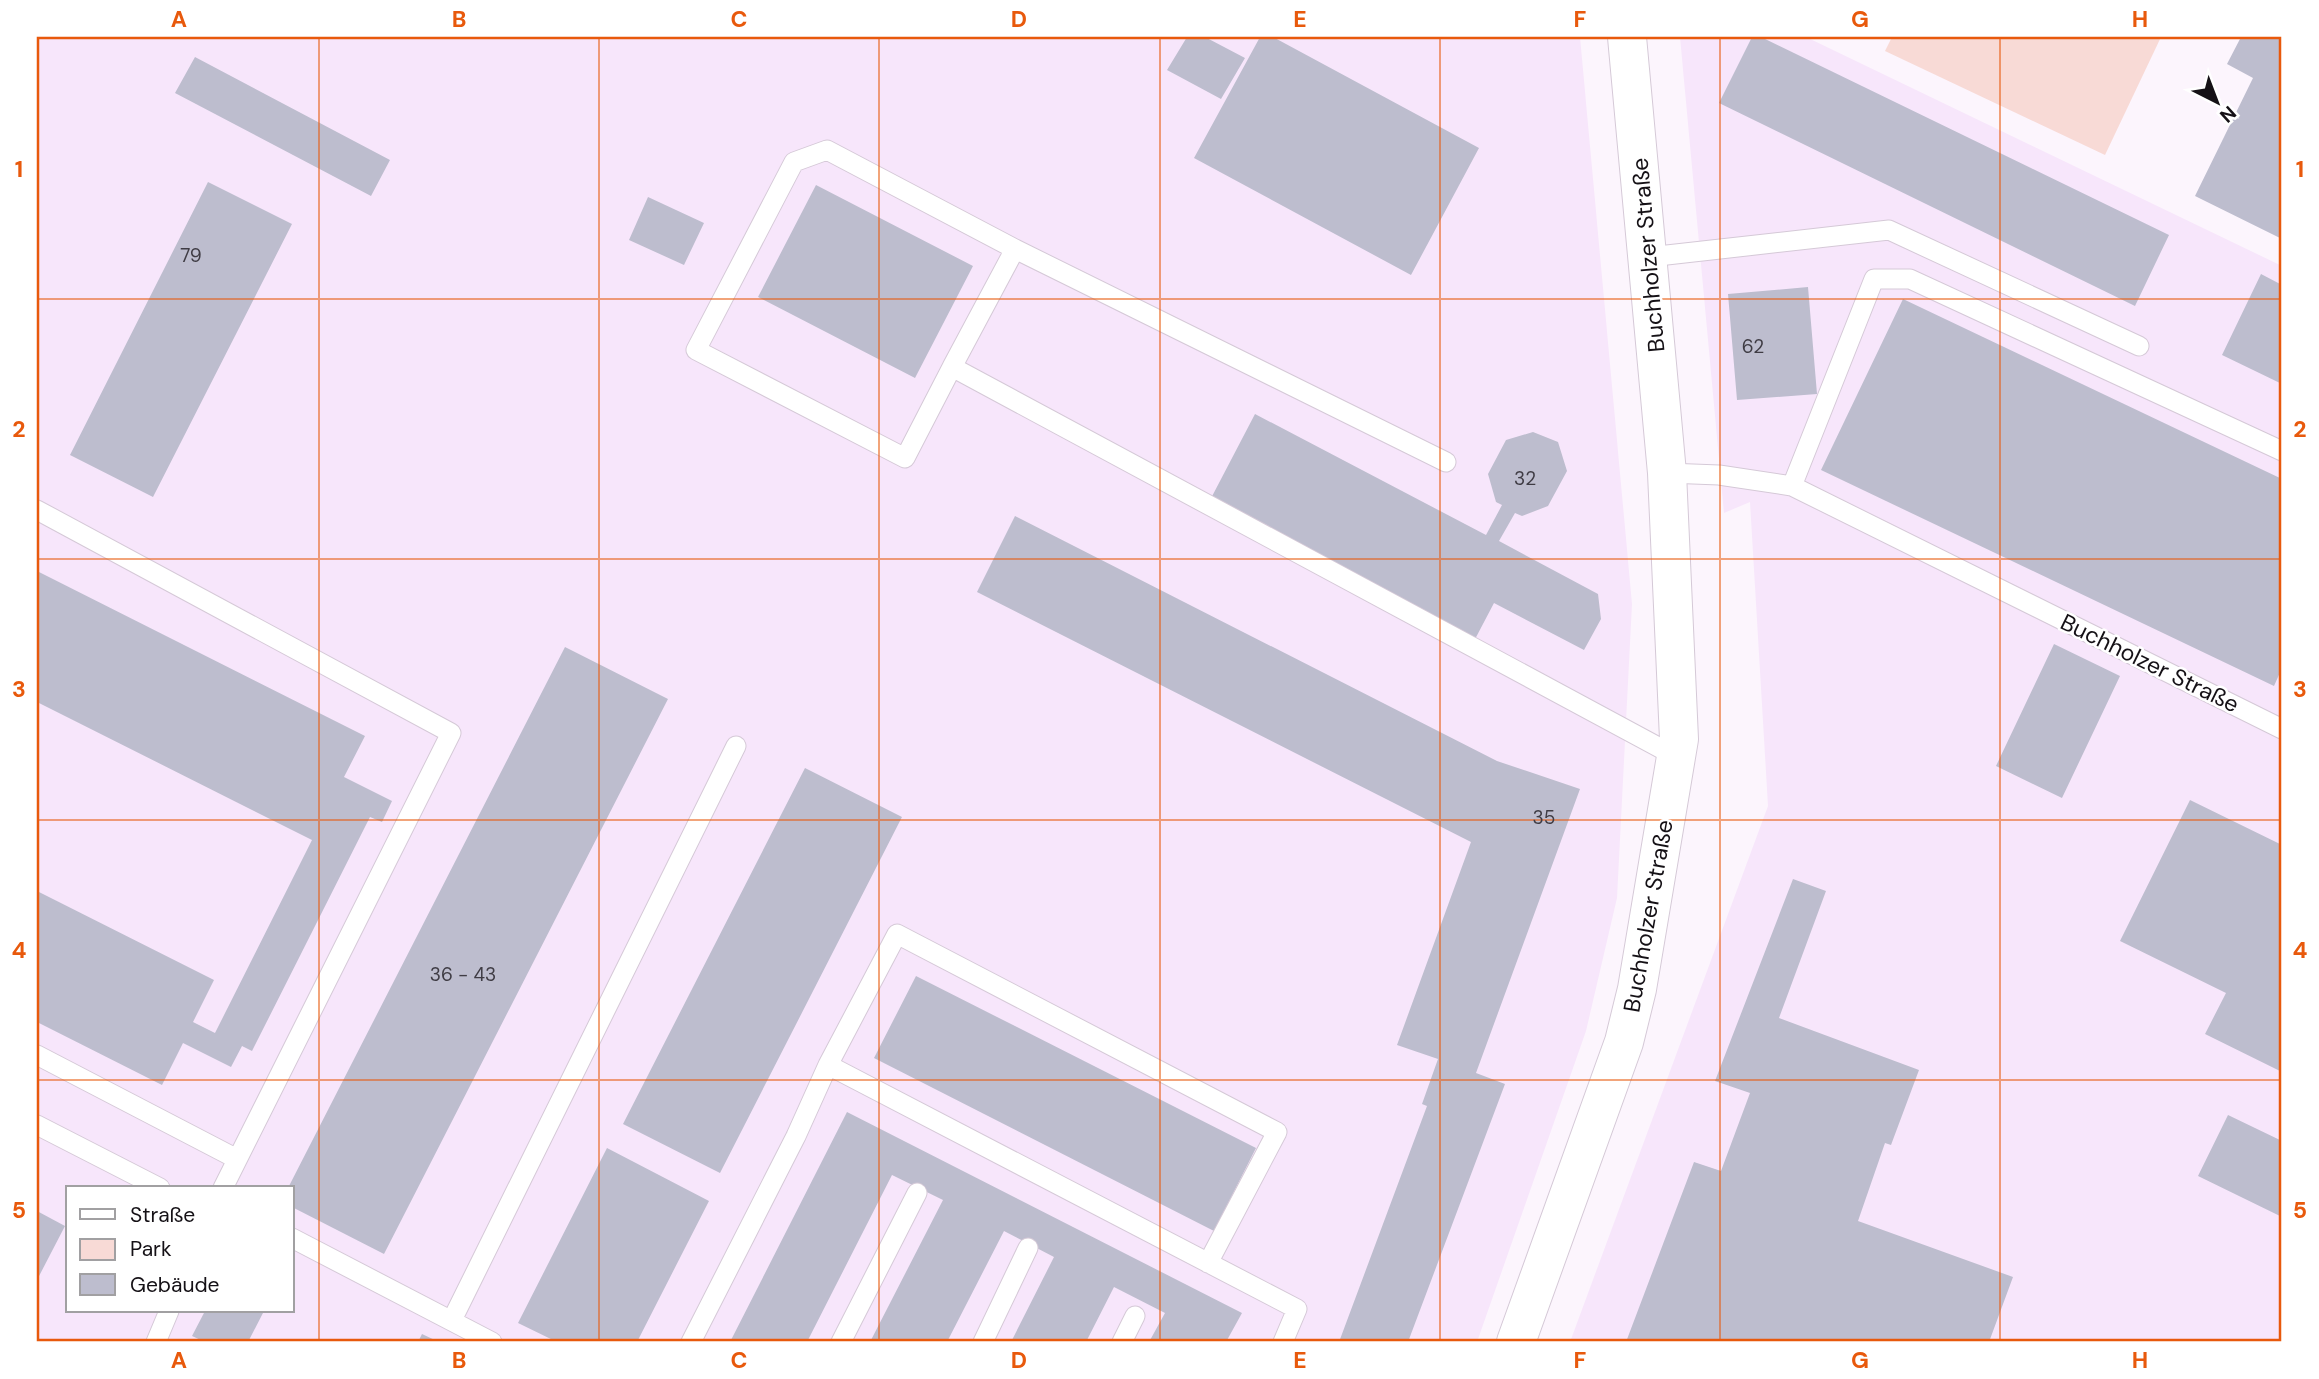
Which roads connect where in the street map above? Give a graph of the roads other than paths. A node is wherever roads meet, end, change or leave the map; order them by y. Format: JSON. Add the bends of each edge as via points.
{"nodes":[{"id":1,"x":1627,"y":37,"type":"edge"},
{"id":2,"x":1015,"y":249,"type":"junction"},
{"id":3,"x":1649,"y":257,"type":"junction"},
{"id":4,"x":2139,"y":346,"type":"dead end"},
{"id":5,"x":952,"y":367,"type":"junction"},
{"id":6,"x":2282,"y":451,"type":"edge"},
{"id":7,"x":1446,"y":462,"type":"dead end"},
{"id":8,"x":1667,"y":472,"type":"junction"},
{"id":9,"x":1792,"y":486,"type":"junction"},
{"id":10,"x":37,"y":510,"type":"edge"},
{"id":11,"x":2282,"y":729,"type":"edge"},
{"id":12,"x":736,"y":746,"type":"dead end"},
{"id":13,"x":1675,"y":756,"type":"junction"},
{"id":14,"x":37,"y":1055,"type":"edge"},
{"id":15,"x":828,"y":1065,"type":"junction"},
{"id":16,"x":37,"y":1125,"type":"edge"},
{"id":17,"x":237,"y":1159,"type":"junction"},
{"id":18,"x":156,"y":1186,"type":"edge"},
{"id":19,"x":224,"y":1186,"type":"edge"},
{"id":20,"x":917,"y":1194,"type":"dead end"},
{"id":21,"x":294,"y":1239,"type":"edge"},
{"id":22,"x":1028,"y":1248,"type":"dead end"},
{"id":23,"x":1208,"y":1263,"type":"junction"},
{"id":24,"x":169,"y":1312,"type":"edge"},
{"id":25,"x":1135,"y":1316,"type":"dead end"},
{"id":26,"x":452,"y":1321,"type":"junction"},
{"id":27,"x":156,"y":1342,"type":"edge"},
{"id":28,"x":492,"y":1342,"type":"edge"},
{"id":29,"x":691,"y":1342,"type":"edge"},
{"id":30,"x":841,"y":1342,"type":"edge"},
{"id":31,"x":983,"y":1342,"type":"edge"},
{"id":32,"x":1122,"y":1342,"type":"edge"},
{"id":33,"x":1283,"y":1342,"type":"edge"},
{"id":34,"x":1516,"y":1342,"type":"edge"}],
"edges":[{"from":1,"to":3,"type":"street","name":"Buchholzer Straße"},
{"from":2,"to":5,"type":"lane"},
{"from":2,"to":5,"type":"lane","via":[[827,150],[794,162],[696,349],[905,458]]},
{"from":2,"to":7,"type":"lane"},
{"from":3,"to":4,"type":"lane","via":[[1889,230]]},
{"from":3,"to":8,"type":"street","name":"Buchholzer Straße"},
{"from":5,"to":13,"type":"lane"},
{"from":6,"to":9,"type":"lane","via":[[1910,279],[1874,279]]},
{"from":8,"to":9,"type":"lane","name":"Buchholzer Straße"},
{"from":8,"to":13,"type":"street","name":"Buchholzer Straße","via":[[1679,739]]},
{"from":9,"to":11,"type":"lane","name":"Buchholzer Straße"},
{"from":10,"to":17,"type":"lane","via":[[451,733]]},
{"from":12,"to":26,"type":"lane"},
{"from":13,"to":34,"type":"street","name":"Buchholzer Straße","via":[[1624,1042]]},
{"from":14,"to":17,"type":"lane"},
{"from":15,"to":23,"type":"lane"},
{"from":15,"to":23,"type":"lane","via":[[897,934],[1277,1132]]},
{"from":15,"to":29,"type":"lane"},
{"from":16,"to":18,"type":"lane"},
{"from":17,"to":19,"type":"lane"},
{"from":20,"to":30,"type":"lane"},
{"from":21,"to":26,"type":"lane"},
{"from":22,"to":31,"type":"lane"},
{"from":23,"to":33,"type":"lane","via":[[1297,1309]]},
{"from":24,"to":27,"type":"lane"},
{"from":25,"to":32,"type":"lane"},
{"from":26,"to":28,"type":"lane"}]}
